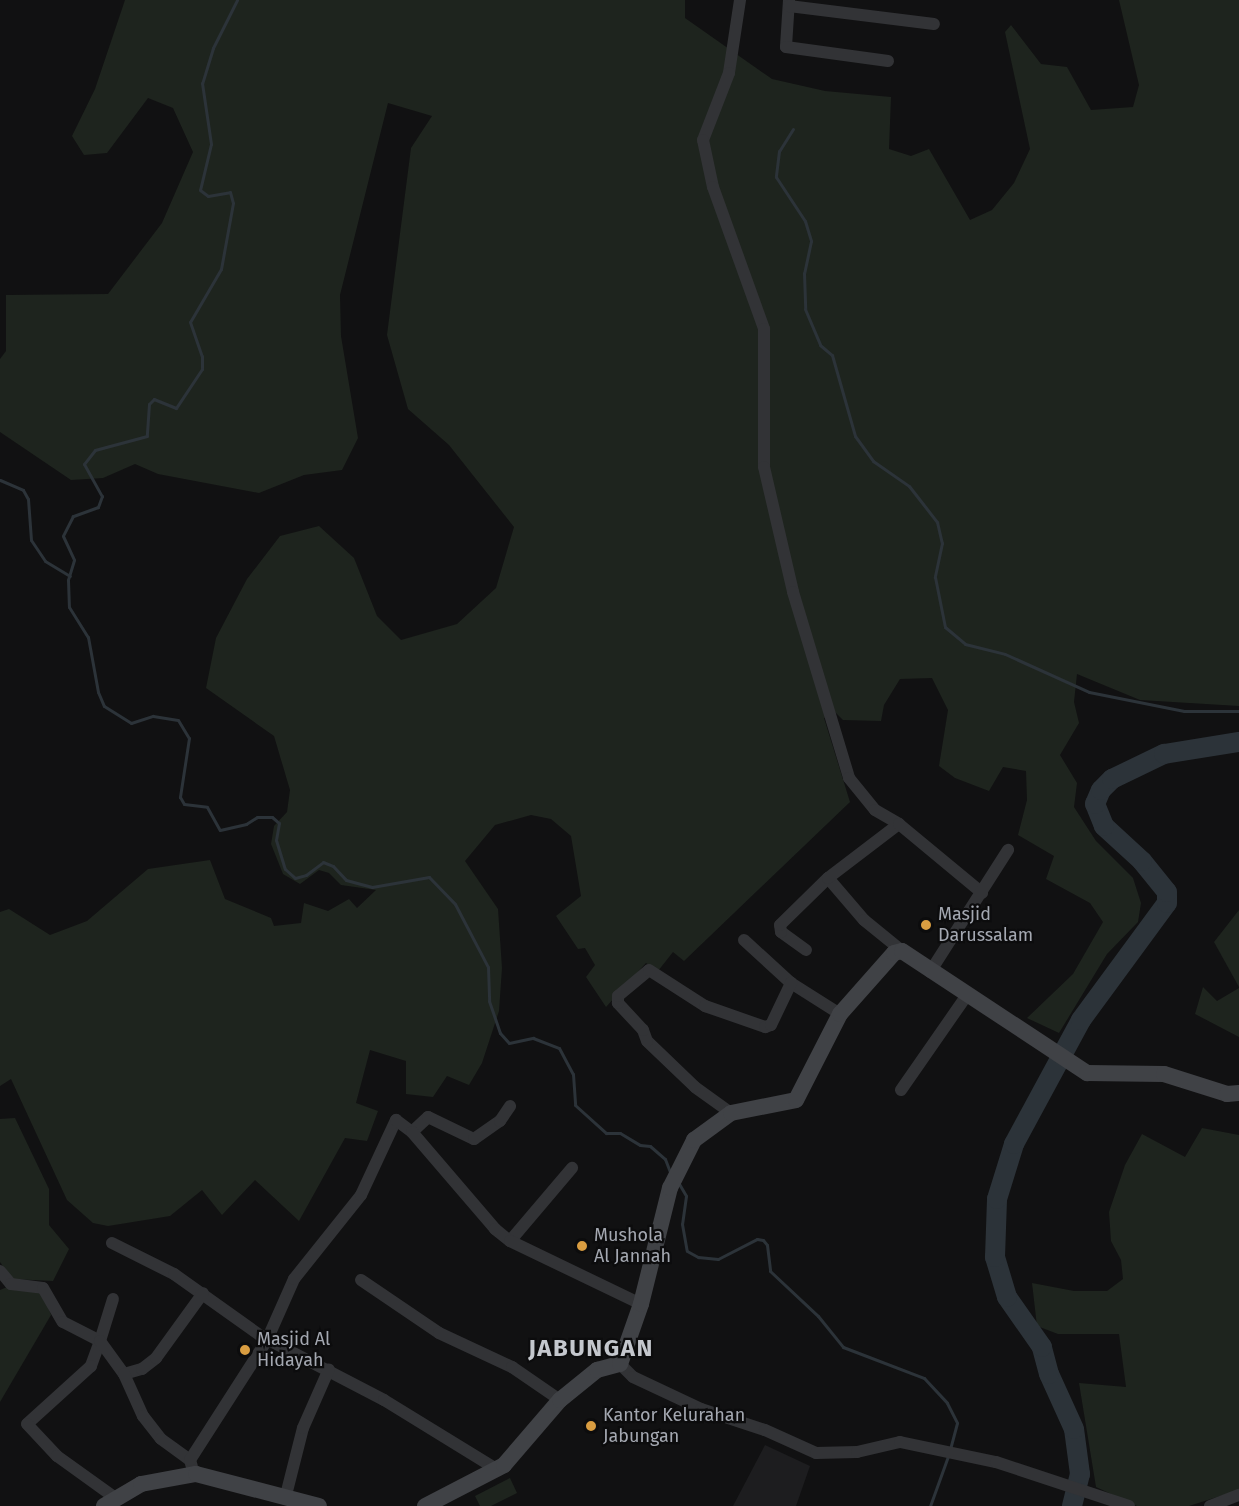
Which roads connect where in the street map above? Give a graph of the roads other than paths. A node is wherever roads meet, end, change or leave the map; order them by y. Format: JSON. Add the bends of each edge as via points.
{"nodes":[{"id":1,"x":740,"y":0,"type":"edge"},
{"id":2,"x":789,"y":3,"type":"edge"},
{"id":3,"x":934,"y":24,"type":"dead end"},
{"id":4,"x":888,"y":61,"type":"dead end"},
{"id":5,"x":899,"y":824,"type":"junction"},
{"id":6,"x":1008,"y":850,"type":"dead end"},
{"id":7,"x":828,"y":878,"type":"junction"},
{"id":8,"x":982,"y":893,"type":"junction"},
{"id":9,"x":744,"y":940,"type":"dead end"},
{"id":10,"x":806,"y":950,"type":"dead end"},
{"id":11,"x":902,"y":951,"type":"junction"},
{"id":12,"x":930,"y":972,"type":"junction"},
{"id":13,"x":791,"y":983,"type":"junction"},
{"id":14,"x":967,"y":995,"type":"junction"},
{"id":15,"x":840,"y":1014,"type":"junction"},
{"id":16,"x":902,"y":1090,"type":"dead end"},
{"id":17,"x":1239,"y":1093,"type":"edge"},
{"id":18,"x":510,"y":1106,"type":"dead end"},
{"id":19,"x":731,"y":1113,"type":"junction"},
{"id":20,"x":412,"y":1132,"type":"junction"},
{"id":21,"x":572,"y":1168,"type":"dead end"},
{"id":22,"x":510,"y":1241,"type":"junction"},
{"id":23,"x":112,"y":1244,"type":"dead end"},
{"id":24,"x":0,"y":1271,"type":"edge"},
{"id":25,"x":361,"y":1280,"type":"dead end"},
{"id":26,"x":203,"y":1293,"type":"junction"},
{"id":27,"x":113,"y":1299,"type":"dead end"},
{"id":28,"x":641,"y":1304,"type":"junction"},
{"id":29,"x":267,"y":1340,"type":"junction"},
{"id":30,"x":100,"y":1341,"type":"junction"},
{"id":31,"x":620,"y":1364,"type":"junction"},
{"id":32,"x":329,"y":1369,"type":"junction"},
{"id":33,"x":124,"y":1374,"type":"junction"},
{"id":34,"x":560,"y":1400,"type":"junction"},
{"id":35,"x":193,"y":1467,"type":"junction"},
{"id":36,"x":498,"y":1470,"type":"junction"},
{"id":37,"x":1239,"y":1495,"type":"edge"},
{"id":38,"x":285,"y":1499,"type":"junction"},
{"id":39,"x":109,"y":1502,"type":"edge"},
{"id":40,"x":319,"y":1506,"type":"edge"},
{"id":41,"x":425,"y":1506,"type":"edge"},
{"id":42,"x":1129,"y":1506,"type":"edge"},
{"id":43,"x":1210,"y":1506,"type":"edge"}],
"edges":[{"from":1,"to":5,"type":"street","via":[[729,73],[703,140],[713,187],[764,329],[764,467],[794,592],[849,778],[875,810]]},
{"from":2,"to":3,"type":"street"},
{"from":2,"to":4,"type":"street","via":[[786,47]]},
{"from":5,"to":7,"type":"street"},
{"from":5,"to":8,"type":"street"},
{"from":6,"to":8,"type":"street"},
{"from":7,"to":10,"type":"street","via":[[780,925],[781,932]]},
{"from":7,"to":11,"type":"street","via":[[864,920]]},
{"from":8,"to":12,"type":"street"},
{"from":9,"to":13,"type":"street"},
{"from":11,"to":12,"type":"street"},
{"from":11,"to":15,"type":"street","via":[[894,953]]},
{"from":12,"to":14,"type":"street"},
{"from":13,"to":15,"type":"street"},
{"from":13,"to":19,"type":"street","via":[[771,1025],[765,1027],[705,1006],[649,970],[618,996],[618,1003],[648,1041],[695,1088]]},
{"from":14,"to":16,"type":"street"},
{"from":14,"to":17,"type":"street","via":[[1095,1074],[1164,1074],[1219,1092]]},
{"from":15,"to":19,"type":"street","via":[[796,1100]]},
{"from":18,"to":20,"type":"street","via":[[500,1121],[474,1139],[429,1116]]},
{"from":19,"to":28,"type":"street","via":[[698,1134],[673,1180]]},
{"from":20,"to":22,"type":"street"},
{"from":20,"to":29,"type":"street","via":[[401,1122],[392,1123],[361,1195],[294,1279]]},
{"from":21,"to":22,"type":"street"},
{"from":22,"to":28,"type":"street"},
{"from":23,"to":26,"type":"street"},
{"from":24,"to":30,"type":"street","via":[[14,1285],[43,1288],[63,1322]]},
{"from":25,"to":34,"type":"street","via":[[439,1333],[512,1367]]},
{"from":26,"to":29,"type":"street"},
{"from":26,"to":33,"type":"street","via":[[156,1358],[142,1369]]},
{"from":27,"to":30,"type":"street"},
{"from":28,"to":31,"type":"street"},
{"from":29,"to":32,"type":"street"},
{"from":29,"to":35,"type":"street"},
{"from":30,"to":33,"type":"street"},
{"from":30,"to":39,"type":"street","via":[[91,1366],[27,1424]]},
{"from":31,"to":34,"type":"street","via":[[597,1370]]},
{"from":31,"to":42,"type":"street","via":[[633,1377],[700,1409],[765,1430],[816,1453],[857,1452],[900,1442],[996,1462]]},
{"from":32,"to":36,"type":"street"},
{"from":32,"to":38,"type":"street","via":[[303,1428]]},
{"from":33,"to":35,"type":"street","via":[[143,1416],[161,1439]]},
{"from":34,"to":36,"type":"street","via":[[510,1461]]},
{"from":35,"to":38,"type":"street"},
{"from":35,"to":39,"type":"street","via":[[141,1484]]},
{"from":36,"to":41,"type":"street"},
{"from":37,"to":43,"type":"street"},
{"from":38,"to":40,"type":"street"}]}
